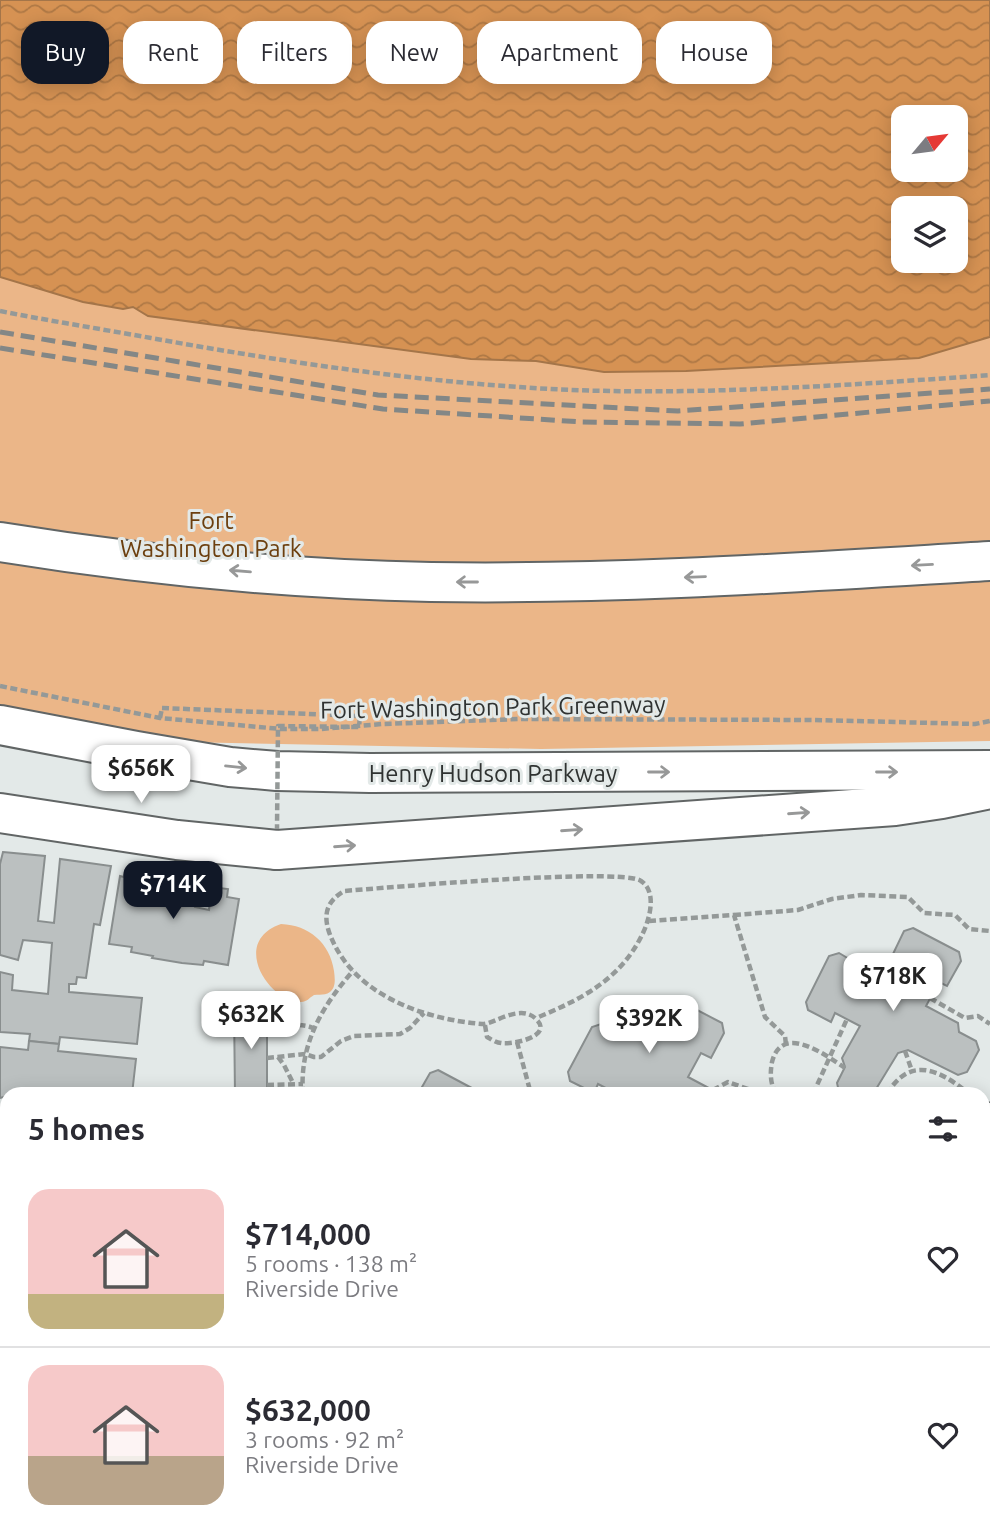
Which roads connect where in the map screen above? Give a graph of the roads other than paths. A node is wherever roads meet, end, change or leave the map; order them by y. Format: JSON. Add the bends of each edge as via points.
{"nodes":[{"id":1,"x":0,"y":542,"type":"edge"},
{"id":2,"x":990,"y":561,"type":"edge"},
{"id":3,"x":0,"y":725,"type":"edge"},
{"id":4,"x":990,"y":770,"type":"edge"},
{"id":5,"x":990,"y":789,"type":"edge"},
{"id":6,"x":0,"y":813,"type":"edge"}],
"edges":[{"from":2,"to":1,"type":"main road","one_way":true,"via":[[694,577],[430,582],[230,570]]},
{"from":3,"to":4,"type":"main road","name":"Henry Hudson Parkway","one_way":true,"via":[[183,760],[300,772]]},
{"from":6,"to":5,"type":"main road","one_way":true,"via":[[177,840],[277,840],[895,806]]}]}
